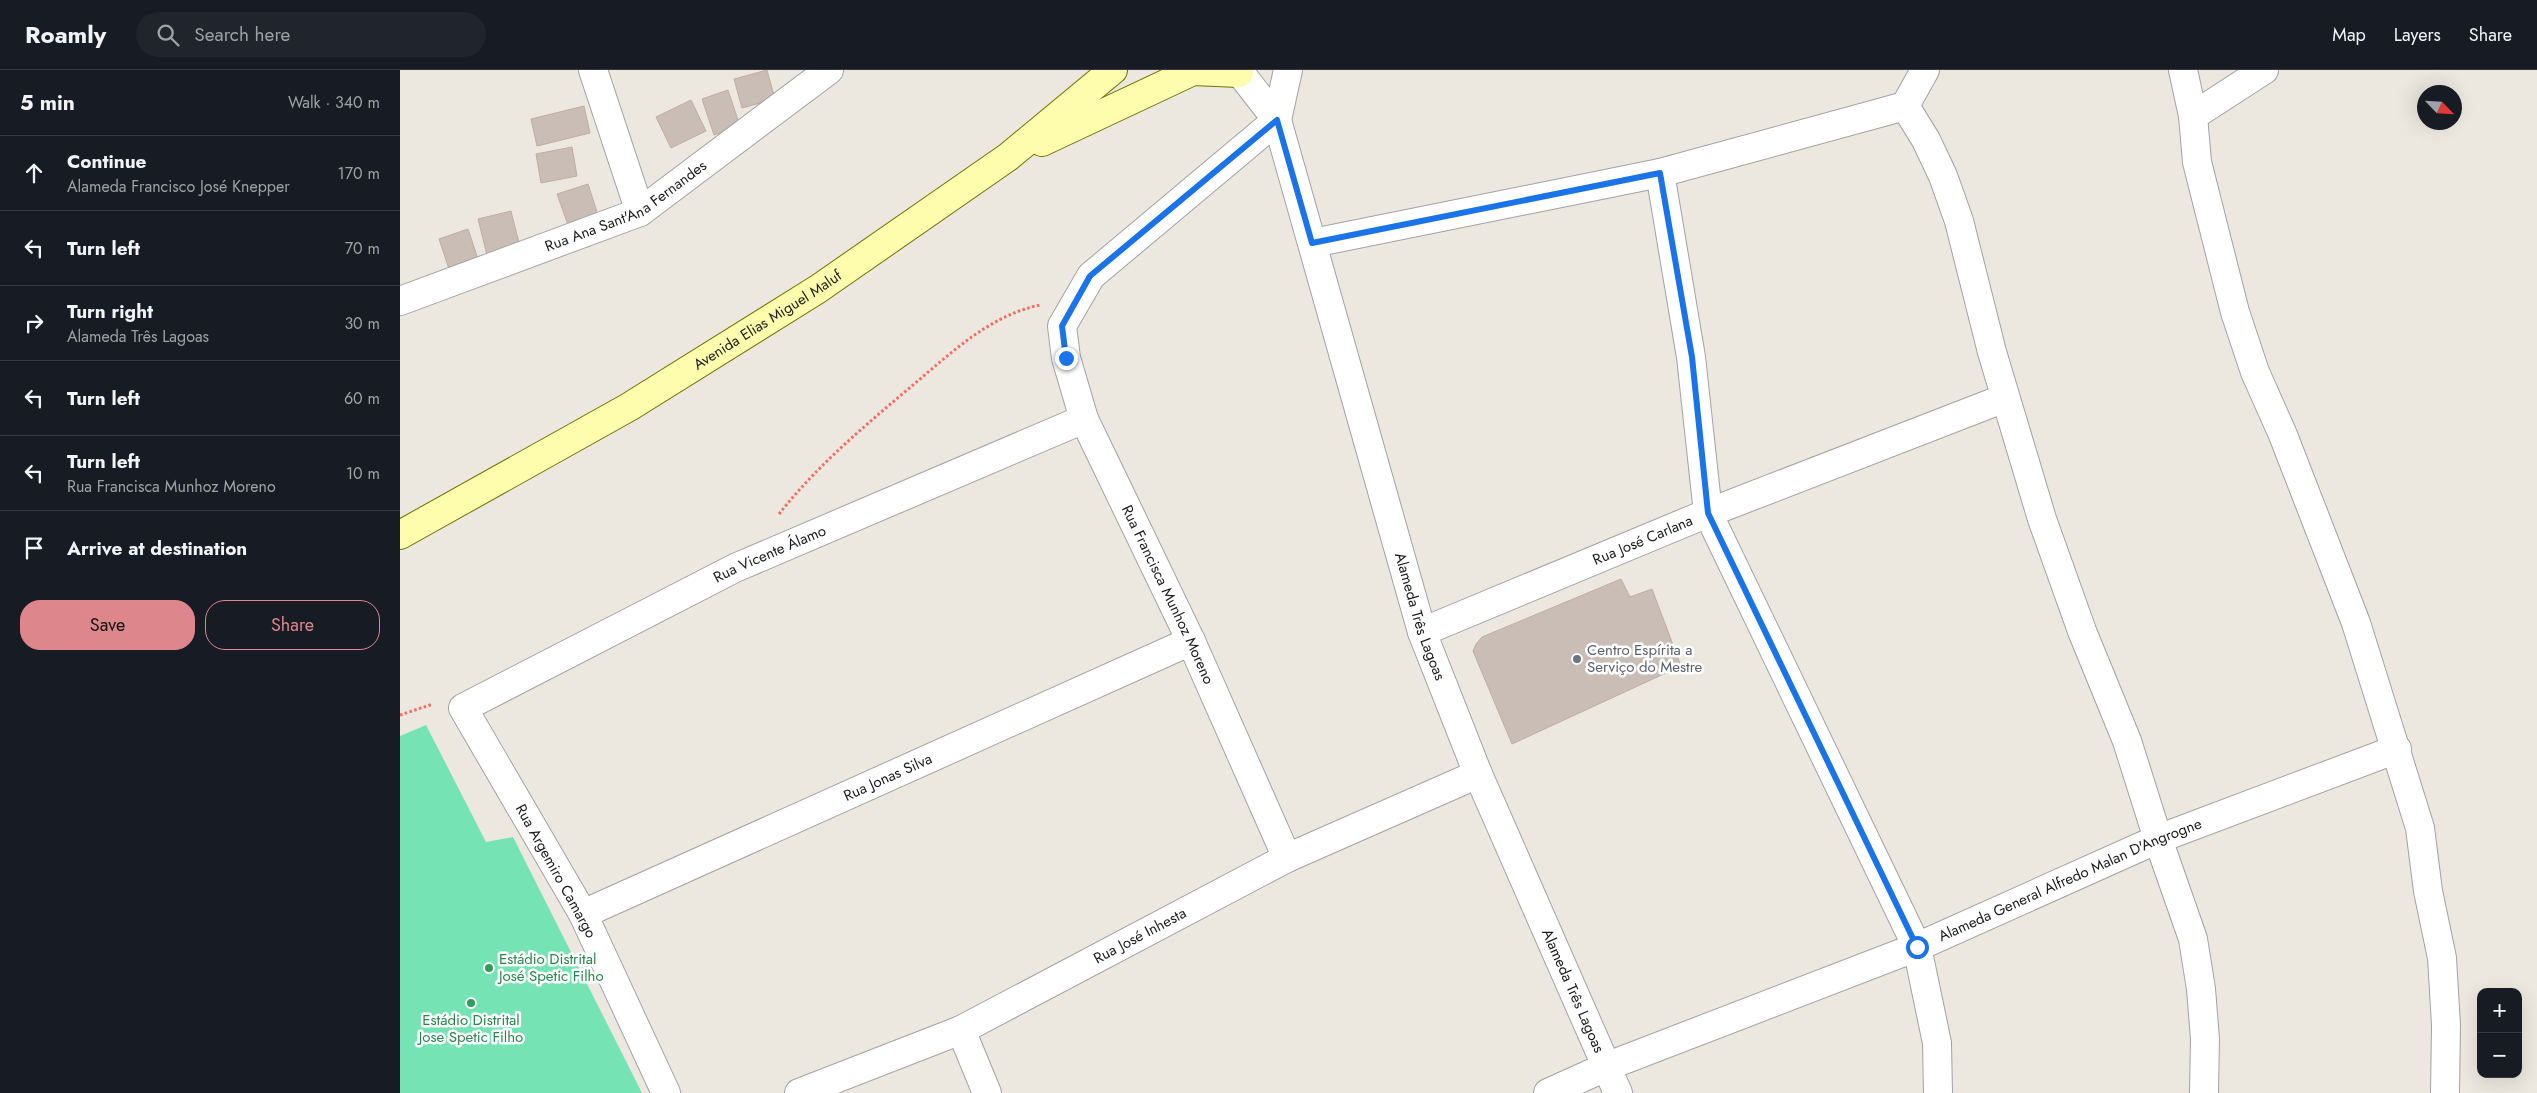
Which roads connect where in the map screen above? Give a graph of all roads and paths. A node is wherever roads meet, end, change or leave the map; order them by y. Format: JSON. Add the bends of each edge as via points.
{"nodes":[{"id":1,"x":593,"y":70,"type":"edge"},
{"id":2,"x":829,"y":70,"type":"edge"},
{"id":3,"x":1095,"y":70,"type":"edge"},
{"id":4,"x":1112,"y":70,"type":"edge"},
{"id":5,"x":1288,"y":70,"type":"edge"},
{"id":6,"x":1925,"y":70,"type":"edge"},
{"id":7,"x":2183,"y":70,"type":"edge"},
{"id":8,"x":2264,"y":70,"type":"edge"},
{"id":9,"x":1246,"y":71,"type":"edge"},
{"id":10,"x":1905,"y":106,"type":"junction"},
{"id":11,"x":2194,"y":116,"type":"junction"},
{"id":12,"x":1277,"y":120,"type":"junction"},
{"id":13,"x":1008,"y":157,"type":"junction"},
{"id":14,"x":1660,"y":173,"type":"junction"},
{"id":15,"x":640,"y":212,"type":"junction"},
{"id":16,"x":1312,"y":243,"type":"junction"},
{"id":17,"x":1077,"y":297,"type":"junction"},
{"id":18,"x":400,"y":301,"type":"edge"},
{"id":19,"x":2005,"y":398,"type":"junction"},
{"id":20,"x":1084,"y":419,"type":"junction"},
{"id":21,"x":1708,"y":513,"type":"junction"},
{"id":22,"x":778,"y":515,"type":"dead end"},
{"id":23,"x":400,"y":535,"type":"edge"},
{"id":24,"x":1422,"y":632,"type":"junction"},
{"id":25,"x":1191,"y":641,"type":"junction"},
{"id":26,"x":463,"y":708,"type":"joint"},
{"id":27,"x":2397,"y":750,"type":"junction"},
{"id":28,"x":1478,"y":774,"type":"junction"},
{"id":29,"x":2158,"y":839,"type":"junction"},
{"id":30,"x":1287,"y":858,"type":"junction"},
{"id":31,"x":583,"y":914,"type":"junction"},
{"id":32,"x":1917,"y":947,"type":"junction"},
{"id":33,"x":961,"y":1030,"type":"junction"},
{"id":34,"x":1608,"y":1066,"type":"junction"},
{"id":35,"x":666,"y":1093,"type":"edge"},
{"id":36,"x":799,"y":1093,"type":"edge"},
{"id":37,"x":987,"y":1093,"type":"edge"},
{"id":38,"x":1548,"y":1093,"type":"edge"},
{"id":39,"x":1618,"y":1093,"type":"edge"},
{"id":40,"x":1938,"y":1093,"type":"edge"},
{"id":41,"x":2204,"y":1093,"type":"edge"},
{"id":42,"x":2445,"y":1093,"type":"edge"}],
"edges":[{"from":1,"to":15,"type":"street"},
{"from":2,"to":15,"type":"street","name":"Rua Ana Sant'Ana Fernandes"},
{"from":3,"to":13,"type":"main road"},
{"from":4,"to":13,"type":"main road","name":"Avenida Elias Miguel Maluf"},
{"from":5,"to":12,"type":"street","name":"Alameda Três Lagoas"},
{"from":6,"to":10,"type":"street"},
{"from":7,"to":11,"type":"street"},
{"from":8,"to":11,"type":"street"},
{"from":9,"to":12,"type":"street","name":"Alameda Três Lagoas"},
{"from":9,"to":13,"type":"main road","via":[[1193,71]]},
{"from":10,"to":14,"type":"street"},
{"from":10,"to":19,"type":"street","via":[[1943,176],[1959,221]]},
{"from":11,"to":27,"type":"street","via":[[2197,162],[2235,312],[2255,372],[2356,622]]},
{"from":12,"to":16,"type":"street","name":"Alameda Três Lagoas"},
{"from":12,"to":17,"type":"street","via":[[1090,276]]},
{"from":13,"to":23,"type":"main road","name":"Avenida Elias Miguel Maluf","via":[[818,289],[629,407]]},
{"from":14,"to":16,"type":"street"},
{"from":14,"to":21,"type":"street","via":[[1692,357]]},
{"from":15,"to":18,"type":"street","name":"Rua Ana Sant'Ana Fernandes"},
{"from":16,"to":24,"type":"street","name":"Alameda Três Lagoas"},
{"from":17,"to":20,"type":"street","name":"Rua Francisca Munhoz Moreno","via":[[1062,326],[1066,358]]},
{"from":17,"to":22,"type":"path","via":[[1021,309],[970,337],[843,444]]},
{"from":19,"to":21,"type":"street","name":"Rua José Carlana"},
{"from":19,"to":29,"type":"street","via":[[2042,519],[2082,631],[2127,741]]},
{"from":20,"to":25,"type":"street","name":"Rua Francisca Munhoz Moreno"},
{"from":20,"to":26,"type":"street","name":"Rua Vicente Álamo","via":[[735,568]]},
{"from":21,"to":24,"type":"street","name":"Rua José Carlana"},
{"from":21,"to":32,"type":"street"},
{"from":24,"to":28,"type":"street","name":"Alameda Três Lagoas"},
{"from":25,"to":30,"type":"street","name":"Rua Francisca Munhoz Moreno"},
{"from":25,"to":31,"type":"street","name":"Rua Jonas Silva"},
{"from":26,"to":31,"type":"street","name":"Rua Argemiro Camargo"},
{"from":27,"to":29,"type":"street","name":"Alameda General Alfredo Malan D'Angrogne"},
{"from":27,"to":42,"type":"street","via":[[2420,828],[2428,891],[2442,958],[2446,1025]]},
{"from":28,"to":30,"type":"street","name":"Rua José Inhesta"},
{"from":28,"to":34,"type":"street","name":"Alameda Três Lagoas"},
{"from":29,"to":32,"type":"street","name":"Alameda General Alfredo Malan D'Angrogne"},
{"from":29,"to":41,"type":"street","via":[[2193,939],[2201,989]]},
{"from":30,"to":33,"type":"street","name":"Rua José Inhesta"},
{"from":31,"to":35,"type":"street","name":"Rua Argemiro Camargo"},
{"from":32,"to":34,"type":"street","name":"Alameda General Alfredo Malan D'Angrogne"},
{"from":32,"to":40,"type":"street","via":[[1937,1043]]},
{"from":33,"to":36,"type":"street","name":"Rua José Inhesta"},
{"from":33,"to":37,"type":"street"},
{"from":34,"to":38,"type":"street","name":"Alameda General Alfredo Malan D'Angrogne"},
{"from":34,"to":39,"type":"street","name":"Alameda Três Lagoas"}]}
